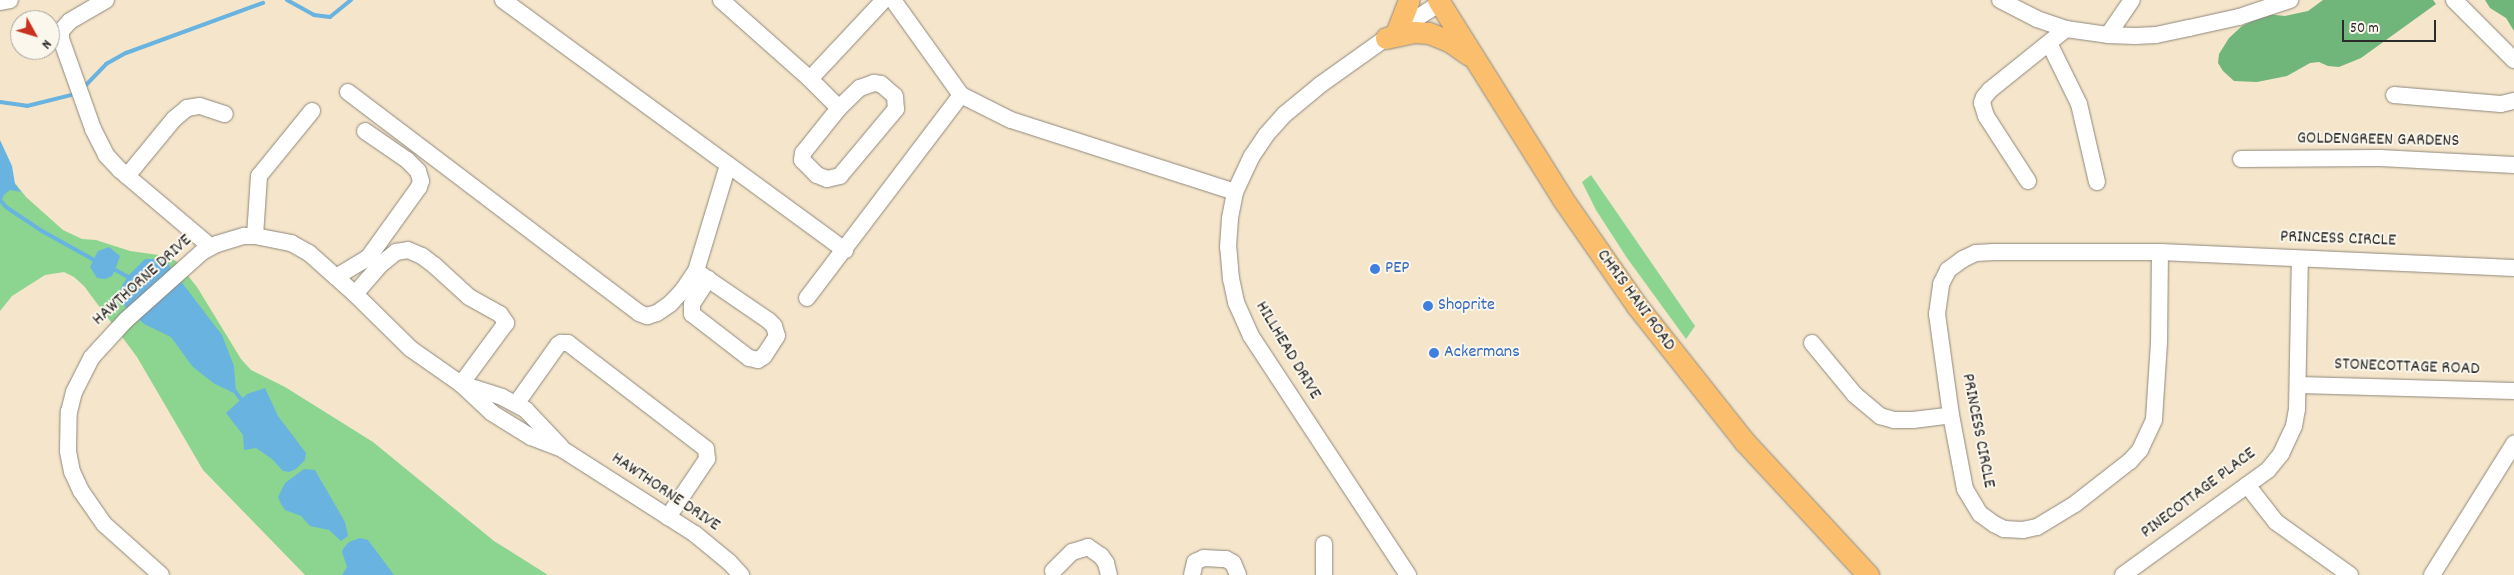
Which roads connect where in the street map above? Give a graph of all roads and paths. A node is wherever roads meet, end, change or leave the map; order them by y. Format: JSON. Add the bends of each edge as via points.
{"nodes":[{"id":1,"x":10,"y":0,"type":"edge"},
{"id":2,"x":106,"y":0,"type":"edge"},
{"id":3,"x":503,"y":0,"type":"edge"},
{"id":4,"x":722,"y":0,"type":"edge"},
{"id":5,"x":884,"y":0,"type":"edge"},
{"id":6,"x":893,"y":0,"type":"edge"},
{"id":7,"x":1409,"y":0,"type":"edge"},
{"id":8,"x":2000,"y":0,"type":"edge"},
{"id":9,"x":2132,"y":0,"type":"edge"},
{"id":10,"x":2290,"y":0,"type":"edge"},
{"id":11,"x":2454,"y":0,"type":"edge"},
{"id":12,"x":0,"y":2,"type":"edge"},
{"id":13,"x":1439,"y":2,"type":"edge"},
{"id":14,"x":2066,"y":28,"type":"junction"},
{"id":15,"x":60,"y":30,"type":"edge"},
{"id":16,"x":1392,"y":34,"type":"junction"},
{"id":17,"x":2108,"y":35,"type":"junction"},
{"id":18,"x":2049,"y":43,"type":"junction"},
{"id":19,"x":60,"y":48,"type":"edge"},
{"id":20,"x":2514,"y":60,"type":"edge"},
{"id":21,"x":1479,"y":63,"type":"junction"},
{"id":22,"x":810,"y":79,"type":"junction"},
{"id":23,"x":348,"y":92,"type":"dead end"},
{"id":24,"x":961,"y":95,"type":"junction"},
{"id":25,"x":2394,"y":96,"type":"dead end"},
{"id":26,"x":2514,"y":101,"type":"edge"},
{"id":27,"x":839,"y":108,"type":"junction"},
{"id":28,"x":312,"y":111,"type":"dead end"},
{"id":29,"x":225,"y":114,"type":"dead end"},
{"id":30,"x":365,"y":131,"type":"dead end"},
{"id":31,"x":2241,"y":159,"type":"dead end"},
{"id":32,"x":2514,"y":164,"type":"edge"},
{"id":33,"x":728,"y":165,"type":"junction"},
{"id":34,"x":127,"y":176,"type":"junction"},
{"id":35,"x":2028,"y":181,"type":"dead end"},
{"id":36,"x":2097,"y":182,"type":"dead end"},
{"id":37,"x":1236,"y":192,"type":"junction"},
{"id":38,"x":255,"y":236,"type":"junction"},
{"id":39,"x":211,"y":247,"type":"junction"},
{"id":40,"x":845,"y":250,"type":"junction"},
{"id":41,"x":2160,"y":252,"type":"junction"},
{"id":42,"x":2300,"y":259,"type":"junction"},
{"id":43,"x":2514,"y":268,"type":"edge"},
{"id":44,"x":702,"y":275,"type":"junction"},
{"id":45,"x":336,"y":276,"type":"junction"},
{"id":46,"x":355,"y":294,"type":"junction"},
{"id":47,"x":808,"y":298,"type":"dead end"},
{"id":48,"x":1812,"y":343,"type":"dead end"},
{"id":49,"x":461,"y":384,"type":"junction"},
{"id":50,"x":2299,"y":384,"type":"junction"},
{"id":51,"x":2514,"y":391,"type":"edge"},
{"id":52,"x":515,"y":404,"type":"junction"},
{"id":53,"x":492,"y":413,"type":"junction"},
{"id":54,"x":1951,"y":415,"type":"junction"},
{"id":55,"x":515,"y":428,"type":"junction"},
{"id":56,"x":2514,"y":444,"type":"edge"},
{"id":57,"x":562,"y":449,"type":"junction"},
{"id":58,"x":2247,"y":485,"type":"junction"},
{"id":59,"x":668,"y":517,"type":"junction"},
{"id":60,"x":1324,"y":544,"type":"dead end"},
{"id":61,"x":1053,"y":571,"type":"dead end"},
{"id":62,"x":1327,"y":571,"type":"edge"},
{"id":63,"x":161,"y":575,"type":"edge"},
{"id":64,"x":741,"y":575,"type":"edge"},
{"id":65,"x":1110,"y":575,"type":"edge"},
{"id":66,"x":1192,"y":575,"type":"edge"},
{"id":67,"x":1238,"y":575,"type":"edge"},
{"id":68,"x":1408,"y":575,"type":"edge"},
{"id":69,"x":1868,"y":575,"type":"edge"},
{"id":70,"x":2123,"y":575,"type":"edge"},
{"id":71,"x":2350,"y":575,"type":"edge"},
{"id":72,"x":2432,"y":575,"type":"edge"}],
"edges":[{"from":1,"to":12,"type":"street"},
{"from":2,"to":15,"type":"street"},
{"from":3,"to":33,"type":"street"},
{"from":4,"to":22,"type":"street"},
{"from":5,"to":22,"type":"street"},
{"from":6,"to":24,"type":"street"},
{"from":7,"to":16,"type":"main road"},
{"from":8,"to":14,"type":"street","via":[[2037,19]]},
{"from":9,"to":17,"type":"street"},
{"from":10,"to":17,"type":"street","via":[[2239,16],[2164,33]]},
{"from":11,"to":20,"type":"street"},
{"from":13,"to":16,"type":"street","name":"HILLHEAD DRIVE"},
{"from":13,"to":21,"type":"main road","name":"CHRIS HANI ROAD"},
{"from":14,"to":17,"type":"street"},
{"from":14,"to":18,"type":"street"},
{"from":16,"to":21,"type":"main road","via":[[1436,35]]},
{"from":16,"to":37,"type":"street","name":"HILLHEAD DRIVE","via":[[1285,114],[1252,156]]},
{"from":18,"to":35,"type":"street","via":[[1990,90],[1982,103],[1986,116]]},
{"from":18,"to":36,"type":"street","via":[[2079,104]]},
{"from":19,"to":34,"type":"street","via":[[92,129],[106,155]]},
{"from":21,"to":69,"type":"main road","name":"CHRIS HANI ROAD","via":[[1562,198],[1656,330],[1744,441]]},
{"from":22,"to":27,"type":"street"},
{"from":23,"to":44,"type":"street","via":[[639,314],[657,314]]},
{"from":24,"to":37,"type":"street","via":[[1011,120]]},
{"from":24,"to":40,"type":"street"},
{"from":25,"to":26,"type":"street","via":[[2501,104]]},
{"from":27,"to":27,"type":"street","via":[[860,88],[874,83],[887,89],[897,102],[896,109],[846,170],[834,179],[827,179],[817,176],[802,156]]},
{"from":28,"to":38,"type":"street","via":[[259,176]]},
{"from":29,"to":34,"type":"street","via":[[200,106],[187,108],[174,118]]},
{"from":30,"to":45,"type":"street","via":[[407,160],[421,181],[368,258]]},
{"from":31,"to":32,"type":"street","name":"GOLDENGREEN GARDENS","via":[[2380,158]]},
{"from":33,"to":40,"type":"street"},
{"from":33,"to":44,"type":"street"},
{"from":34,"to":39,"type":"street"},
{"from":37,"to":68,"type":"street","name":"HILLHEAD DRIVE","via":[[1228,247],[1231,279],[1243,320]]},
{"from":38,"to":39,"type":"street","name":"HAWTHORNE DRIVE","via":[[244,236]]},
{"from":38,"to":45,"type":"street","name":"HAWTHORNE DRIVE","via":[[291,243],[309,253]]},
{"from":39,"to":63,"type":"street","name":"HAWTHORNE DRIVE","via":[[126,320],[92,356],[81,374],[69,412],[68,451],[72,472],[90,507],[104,524]]},
{"from":40,"to":47,"type":"street"},
{"from":41,"to":42,"type":"street","name":"PRINCESS CIRCLE"},
{"from":41,"to":54,"type":"street","name":"PRINCESS CIRCLE","via":[[1976,253],[1948,270],[1941,284],[1937,314]]},
{"from":41,"to":54,"type":"street","name":"PRINCESS CIRCLE","via":[[2154,420],[2140,450],[2130,462],[2075,504],[2037,527],[2004,529],[1980,514],[1965,489]]},
{"from":42,"to":43,"type":"street","name":"PRINCESS CIRCLE"},
{"from":42,"to":50,"type":"street","name":"PINECOTTAGE PLACE"},
{"from":44,"to":44,"type":"street","via":[[774,326],[777,336],[764,356],[758,360],[749,358],[692,314]]},
{"from":45,"to":46,"type":"street","name":"HAWTHORNE DRIVE"},
{"from":46,"to":49,"type":"street","name":"HAWTHORNE DRIVE","via":[[411,349]]},
{"from":46,"to":49,"type":"street","via":[[380,265],[396,252],[408,250],[434,265],[469,297],[500,314],[506,323]]},
{"from":48,"to":54,"type":"street","via":[[1855,395],[1880,416],[1913,420]]},
{"from":49,"to":52,"type":"street","name":"HAWTHORNE DRIVE"},
{"from":49,"to":53,"type":"street","name":"HAWTHORNE DRIVE"},
{"from":50,"to":51,"type":"street","name":"STONECOTTAGE ROAD"},
{"from":50,"to":58,"type":"street","name":"PINECOTTAGE PLACE","via":[[2294,426],[2288,441],[2268,470]]},
{"from":52,"to":53,"type":"street"},
{"from":52,"to":55,"type":"street"},
{"from":52,"to":57,"type":"street","name":"HAWTHORNE DRIVE"},
{"from":52,"to":59,"type":"street","via":[[558,345],[568,343],[706,449],[707,459]]},
{"from":53,"to":55,"type":"street","name":"HAWTHORNE DRIVE"},
{"from":55,"to":57,"type":"street","name":"HAWTHORNE DRIVE"},
{"from":56,"to":72,"type":"street"},
{"from":57,"to":59,"type":"street","name":"HAWTHORNE DRIVE"},
{"from":58,"to":70,"type":"street","name":"PINECOTTAGE PLACE"},
{"from":58,"to":71,"type":"street","via":[[2276,522]]},
{"from":59,"to":64,"type":"street","name":"HAWTHORNE DRIVE","via":[[694,534]]},
{"from":60,"to":62,"type":"street"},
{"from":61,"to":65,"type":"street","via":[[1072,552],[1088,547],[1101,556]]},
{"from":66,"to":67,"type":"street","via":[[1195,562],[1204,558],[1226,559],[1233,563]]}]}
